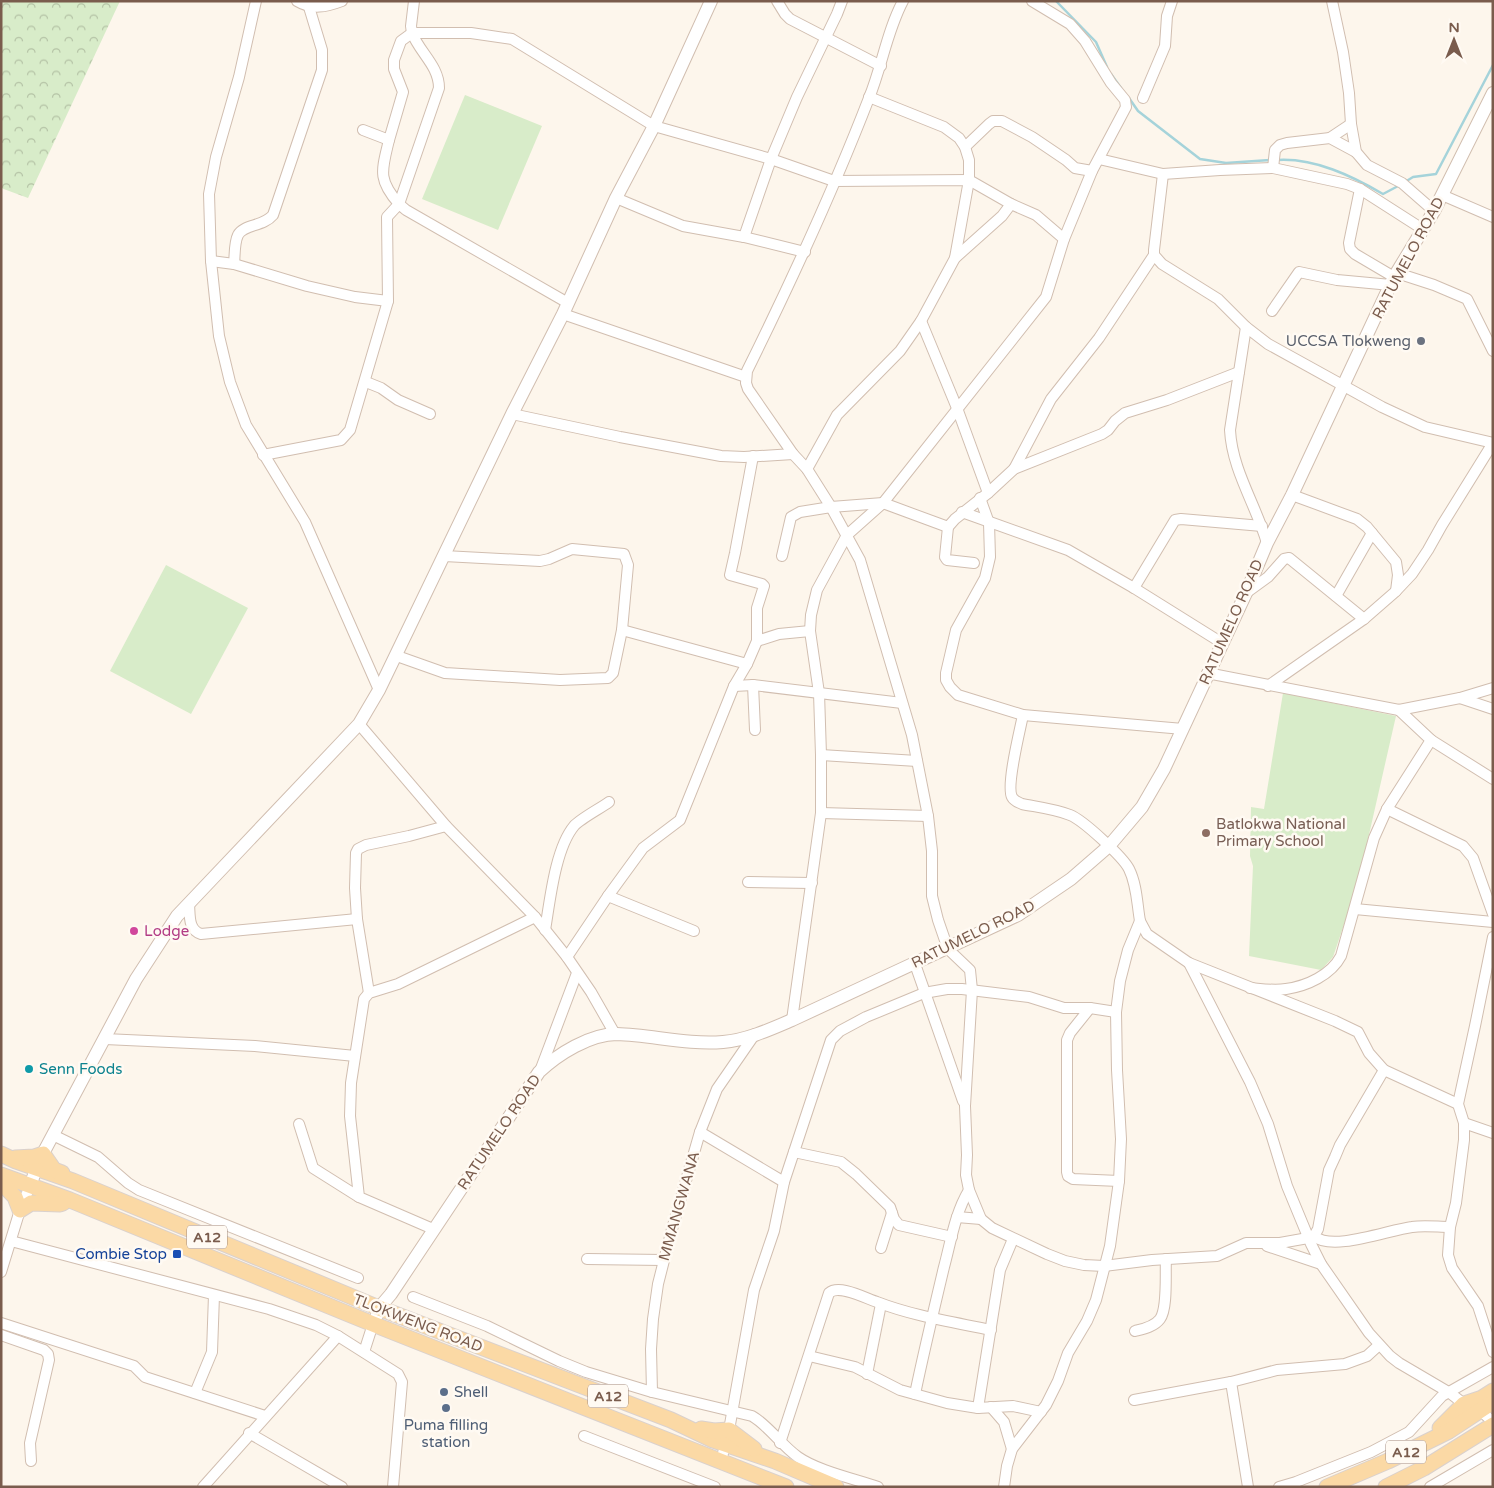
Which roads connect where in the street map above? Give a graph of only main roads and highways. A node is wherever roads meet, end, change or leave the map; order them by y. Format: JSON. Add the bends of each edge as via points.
{"nodes":[{"id":1,"x":1,"y":1154,"type":"edge"},
{"id":2,"x":1,"y":1175,"type":"edge"},
{"id":3,"x":73,"y":1181,"type":"junction"},
{"id":4,"x":1,"y":1182,"type":"edge"},
{"id":5,"x":70,"y":1200,"type":"junction"},
{"id":6,"x":1493,"y":1391,"type":"edge"},
{"id":7,"x":1487,"y":1406,"type":"edge"},
{"id":8,"x":1493,"y":1424,"type":"edge"},
{"id":9,"x":1421,"y":1444,"type":"junction"},
{"id":10,"x":779,"y":1485,"type":"edge"},
{"id":11,"x":836,"y":1487,"type":"edge"},
{"id":12,"x":1328,"y":1487,"type":"edge"},
{"id":13,"x":1386,"y":1487,"type":"edge"}],
"edges":[{"from":1,"to":3,"type":"main road","name":"TLOKWENG ROAD","number":"A12"},
{"from":1,"to":3,"type":"main road","via":[[17,1159],[44,1154],[54,1170],[66,1174]]},
{"from":2,"to":5,"type":"main road","name":"TLOKWENG ROAD","number":"A12"},
{"from":3,"to":11,"type":"main road","name":"TLOKWENG ROAD","number":"A12","via":[[379,1308],[671,1420],[727,1437]]},
{"from":4,"to":5,"type":"main road","via":[[15,1197],[20,1210],[31,1203],[60,1204]]},
{"from":5,"to":10,"type":"main road","name":"TLOKWENG ROAD","number":"A12"},
{"from":6,"to":9,"type":"main road","via":[[1464,1404]]},
{"from":7,"to":9,"type":"main road","number":"A12","via":[[1449,1431]]},
{"from":8,"to":13,"type":"main road","number":"A12","via":[[1424,1468]]},
{"from":9,"to":12,"type":"main road","number":"A12"}]}
